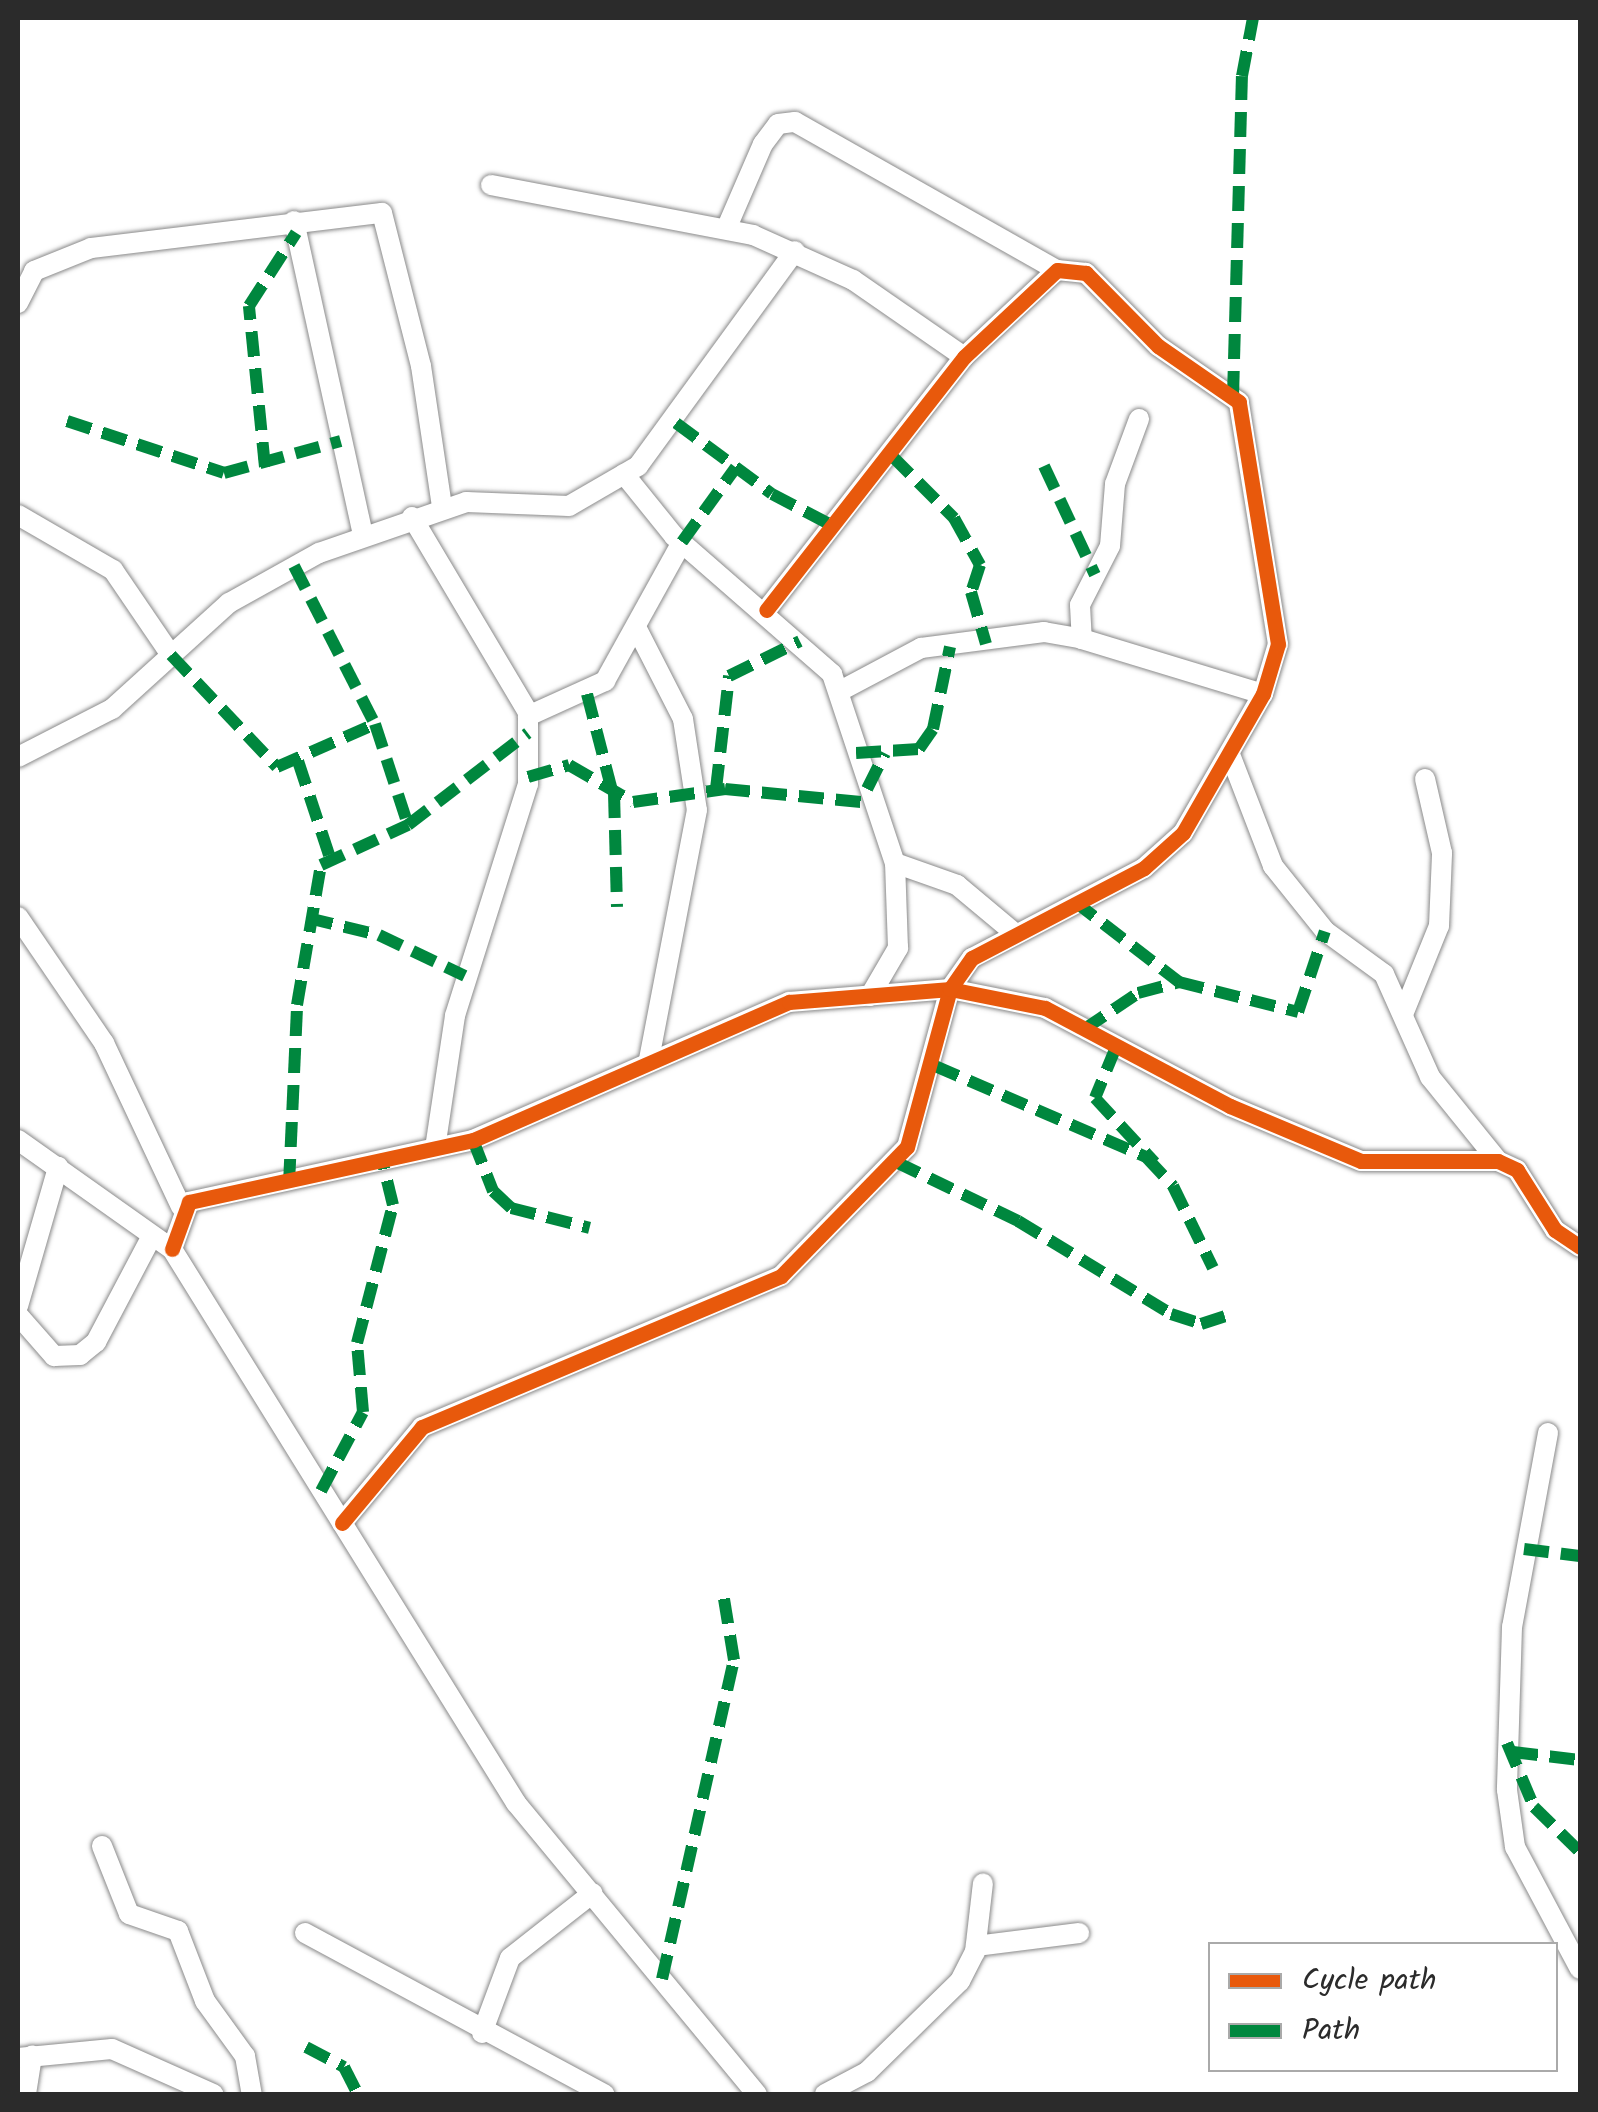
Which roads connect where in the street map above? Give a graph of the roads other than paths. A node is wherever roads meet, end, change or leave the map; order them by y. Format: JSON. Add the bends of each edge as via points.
{"nodes":[{"id":1,"x":491,"y":185,"type":"dead end"},
{"id":2,"x":294,"y":221,"type":"junction"},
{"id":3,"x":727,"y":228,"type":"junction"},
{"id":4,"x":795,"y":251,"type":"junction"},
{"id":5,"x":1057,"y":270,"type":"junction"},
{"id":6,"x":18,"y":303,"type":"edge"},
{"id":7,"x":964,"y":358,"type":"junction"},
{"id":8,"x":1139,"y":420,"type":"dead end"},
{"id":9,"x":624,"y":474,"type":"junction"},
{"id":10,"x":442,"y":507,"type":"junction"},
{"id":11,"x":18,"y":515,"type":"edge"},
{"id":12,"x":412,"y":517,"type":"junction"},
{"id":13,"x":363,"y":534,"type":"junction"},
{"id":14,"x":682,"y":542,"type":"junction"},
{"id":15,"x":766,"y":610,"type":"junction"},
{"id":16,"x":636,"y":627,"type":"junction"},
{"id":17,"x":1082,"y":639,"type":"junction"},
{"id":18,"x":171,"y":655,"type":"junction"},
{"id":19,"x":840,"y":691,"type":"junction"},
{"id":20,"x":1262,"y":694,"type":"junction"},
{"id":21,"x":528,"y":716,"type":"junction"},
{"id":22,"x":18,"y":757,"type":"edge"},
{"id":23,"x":1231,"y":757,"type":"junction"},
{"id":24,"x":1425,"y":779,"type":"dead end"},
{"id":25,"x":895,"y":863,"type":"junction"},
{"id":26,"x":18,"y":917,"type":"edge"},
{"id":27,"x":1012,"y":931,"type":"junction"},
{"id":28,"x":950,"y":988,"type":"junction"},
{"id":29,"x":870,"y":996,"type":"junction"},
{"id":30,"x":1404,"y":1012,"type":"junction"},
{"id":31,"x":649,"y":1060,"type":"junction"},
{"id":32,"x":18,"y":1140,"type":"edge"},
{"id":33,"x":435,"y":1148,"type":"junction"},
{"id":34,"x":1498,"y":1160,"type":"junction"},
{"id":35,"x":58,"y":1167,"type":"junction"},
{"id":36,"x":181,"y":1207,"type":"junction"},
{"id":37,"x":152,"y":1236,"type":"junction"},
{"id":38,"x":1580,"y":1247,"type":"edge"},
{"id":39,"x":172,"y":1249,"type":"junction"},
{"id":40,"x":18,"y":1306,"type":"edge"},
{"id":41,"x":18,"y":1315,"type":"edge"},
{"id":42,"x":1548,"y":1433,"type":"dead end"},
{"id":43,"x":342,"y":1523,"type":"junction"},
{"id":44,"x":102,"y":1846,"type":"dead end"},
{"id":45,"x":983,"y":1883,"type":"dead end"},
{"id":46,"x":594,"y":1893,"type":"junction"},
{"id":47,"x":305,"y":1933,"type":"dead end"},
{"id":48,"x":1079,"y":1933,"type":"dead end"},
{"id":49,"x":976,"y":1946,"type":"junction"},
{"id":50,"x":1580,"y":1969,"type":"edge"},
{"id":51,"x":482,"y":2033,"type":"junction"},
{"id":52,"x":25,"y":2057,"type":"edge"},
{"id":53,"x":748,"y":2092,"type":"edge"},
{"id":54,"x":26,"y":2094,"type":"edge"},
{"id":55,"x":213,"y":2094,"type":"edge"},
{"id":56,"x":252,"y":2094,"type":"edge"},
{"id":57,"x":604,"y":2094,"type":"edge"},
{"id":58,"x":825,"y":2094,"type":"edge"}],
"edges":[{"from":1,"to":3,"type":"street"},
{"from":2,"to":6,"type":"street","via":[[90,248],[34,271]]},
{"from":2,"to":10,"type":"street","via":[[371,210],[389,223]]},
{"from":2,"to":13,"type":"street"},
{"from":3,"to":4,"type":"street"},
{"from":3,"to":5,"type":"street","via":[[762,144],[778,124],[795,122]]},
{"from":4,"to":7,"type":"street"},
{"from":4,"to":9,"type":"street","via":[[667,436]]},
{"from":5,"to":7,"type":"street"},
{"from":5,"to":20,"type":"street","via":[[1086,273],[1158,346],[1238,402],[1278,609]]},
{"from":7,"to":15,"type":"street"},
{"from":8,"to":17,"type":"street","via":[[1114,484],[1110,546],[1080,605]]},
{"from":9,"to":10,"type":"street","via":[[569,506]]},
{"from":9,"to":14,"type":"street"},
{"from":10,"to":12,"type":"street"},
{"from":11,"to":18,"type":"street","via":[[114,570]]},
{"from":12,"to":13,"type":"street"},
{"from":12,"to":21,"type":"street","via":[[491,636]]},
{"from":13,"to":18,"type":"street","via":[[260,582]]},
{"from":14,"to":15,"type":"street"},
{"from":14,"to":16,"type":"street"},
{"from":15,"to":19,"type":"street"},
{"from":16,"to":21,"type":"street","via":[[605,681]]},
{"from":16,"to":31,"type":"street","via":[[683,720],[697,810]]},
{"from":17,"to":19,"type":"street","via":[[1044,632],[921,648]]},
{"from":17,"to":20,"type":"street"},
{"from":18,"to":22,"type":"street","via":[[112,709]]},
{"from":19,"to":25,"type":"street"},
{"from":20,"to":23,"type":"street"},
{"from":21,"to":33,"type":"street","via":[[528,784],[455,1016]]},
{"from":23,"to":27,"type":"street","via":[[1183,834],[1144,868]]},
{"from":23,"to":30,"type":"street","via":[[1272,866],[1325,931],[1384,974]]},
{"from":24,"to":30,"type":"street","via":[[1442,852],[1438,926]]},
{"from":25,"to":27,"type":"street","via":[[955,884]]},
{"from":25,"to":29,"type":"street","via":[[898,948]]},
{"from":26,"to":36,"type":"street","via":[[104,1042]]},
{"from":27,"to":28,"type":"street","via":[[972,958]]},
{"from":28,"to":29,"type":"street"},
{"from":28,"to":34,"type":"street","via":[[1032,1003],[1230,1106],[1361,1161]]},
{"from":28,"to":43,"type":"street","via":[[907,1147],[781,1276],[422,1427]]},
{"from":29,"to":31,"type":"street","via":[[789,1002]]},
{"from":30,"to":34,"type":"street","via":[[1430,1078]]},
{"from":31,"to":33,"type":"street","via":[[473,1140]]},
{"from":32,"to":35,"type":"street"},
{"from":33,"to":36,"type":"street"},
{"from":34,"to":38,"type":"street","via":[[1517,1170],[1555,1230]]},
{"from":35,"to":37,"type":"street"},
{"from":35,"to":40,"type":"street"},
{"from":36,"to":39,"type":"street"},
{"from":37,"to":39,"type":"street"},
{"from":37,"to":41,"type":"street","via":[[96,1342],[80,1355],[54,1356]]},
{"from":39,"to":43,"type":"street"},
{"from":42,"to":50,"type":"street","via":[[1512,1626],[1507,1790],[1515,1847]]},
{"from":43,"to":46,"type":"street","via":[[516,1803]]},
{"from":44,"to":56,"type":"street","via":[[128,1914],[178,1931],[205,2001],[245,2056]]},
{"from":45,"to":49,"type":"street"},
{"from":46,"to":51,"type":"street","via":[[510,1958]]},
{"from":46,"to":53,"type":"street"},
{"from":47,"to":51,"type":"street","via":[[416,1986]]},
{"from":48,"to":49,"type":"street"},
{"from":49,"to":58,"type":"street","via":[[931,2017]]},
{"from":51,"to":57,"type":"street"},
{"from":52,"to":54,"type":"street"},
{"from":52,"to":55,"type":"street","via":[[112,2049]]}]}
